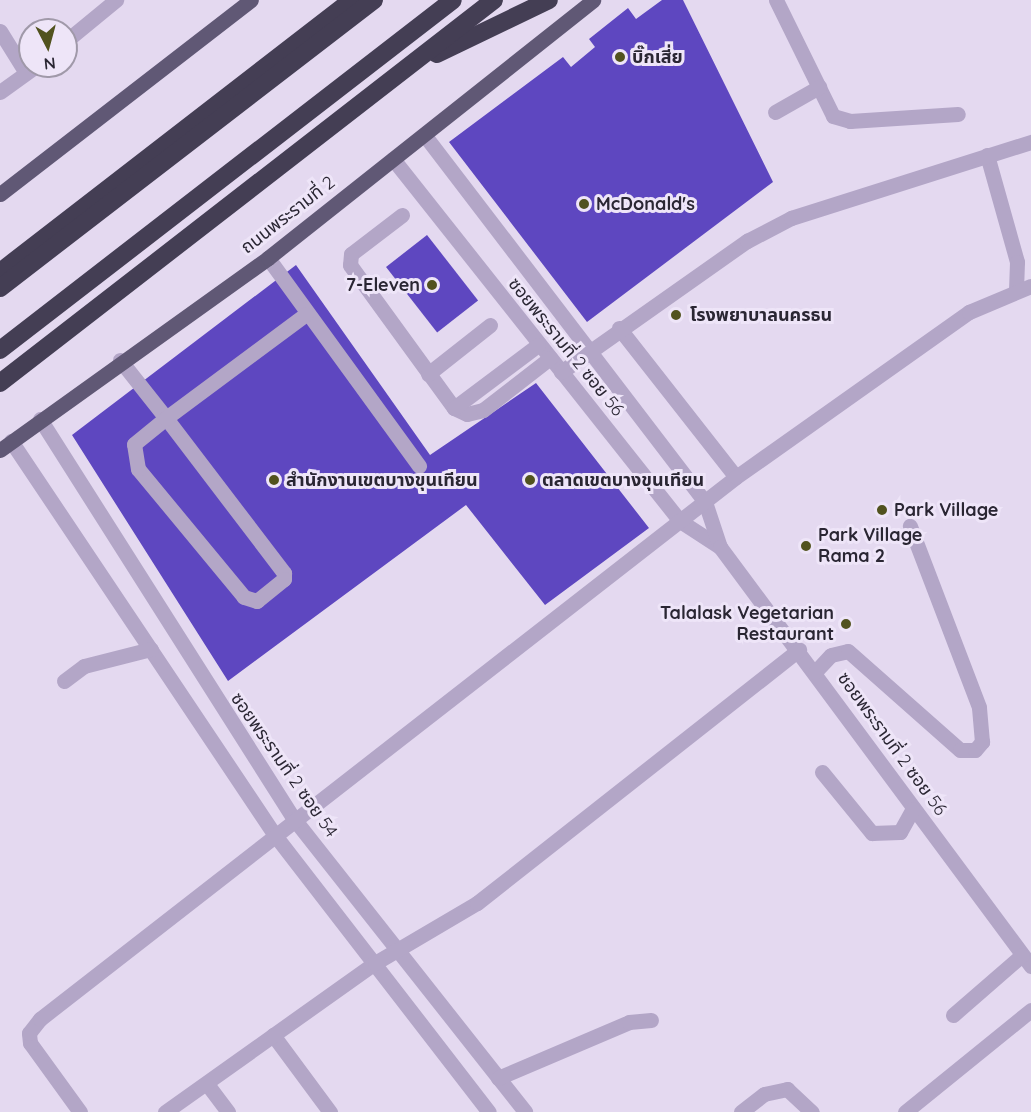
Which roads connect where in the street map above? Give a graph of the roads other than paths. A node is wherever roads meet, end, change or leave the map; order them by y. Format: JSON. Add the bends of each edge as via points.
{"nodes":[{"id":1,"x":116,"y":0,"type":"edge"},
{"id":2,"x":251,"y":0,"type":"edge"},
{"id":3,"x":352,"y":0,"type":"edge"},
{"id":4,"x":374,"y":0,"type":"edge"},
{"id":5,"x":453,"y":0,"type":"edge"},
{"id":6,"x":494,"y":0,"type":"edge"},
{"id":7,"x":549,"y":0,"type":"edge"},
{"id":8,"x":593,"y":0,"type":"edge"},
{"id":9,"x":776,"y":0,"type":"edge"},
{"id":10,"x":340,"y":6,"type":"edge"},
{"id":11,"x":78,"y":31,"type":"edge"},
{"id":12,"x":0,"y":32,"type":"edge"},
{"id":13,"x":18,"y":54,"type":"edge"},
{"id":14,"x":403,"y":70,"type":"junction"},
{"id":15,"x":20,"y":78,"type":"edge"},
{"id":16,"x":819,"y":87,"type":"junction"},
{"id":17,"x":0,"y":92,"type":"edge"},
{"id":18,"x":775,"y":112,"type":"dead end"},
{"id":19,"x":958,"y":114,"type":"dead end"},
{"id":20,"x":424,"y":135,"type":"junction"},
{"id":21,"x":1031,"y":142,"type":"edge"},
{"id":22,"x":987,"y":155,"type":"junction"},
{"id":23,"x":393,"y":159,"type":"junction"},
{"id":24,"x":0,"y":194,"type":"edge"},
{"id":25,"x":402,"y":215,"type":"dead end"},
{"id":26,"x":268,"y":258,"type":"junction"},
{"id":27,"x":0,"y":273,"type":"edge"},
{"id":28,"x":1024,"y":287,"type":"edge"},
{"id":29,"x":0,"y":288,"type":"edge"},
{"id":30,"x":306,"y":314,"type":"junction"},
{"id":31,"x":490,"y":325,"type":"dead end"},
{"id":32,"x":619,"y":328,"type":"junction"},
{"id":33,"x":538,"y":345,"type":"junction"},
{"id":34,"x":0,"y":350,"type":"edge"},
{"id":35,"x":587,"y":351,"type":"junction"},
{"id":36,"x":550,"y":358,"type":"junction"},
{"id":37,"x":120,"y":360,"type":"junction"},
{"id":38,"x":561,"y":372,"type":"junction"},
{"id":39,"x":428,"y":374,"type":"junction"},
{"id":40,"x":0,"y":383,"type":"edge"},
{"id":41,"x":454,"y":408,"type":"junction"},
{"id":42,"x":166,"y":418,"type":"junction"},
{"id":43,"x":40,"y":419,"type":"junction"},
{"id":44,"x":6,"y":446,"type":"edge"},
{"id":45,"x":419,"y":466,"type":"dead end"},
{"id":46,"x":736,"y":477,"type":"junction"},
{"id":47,"x":705,"y":502,"type":"junction"},
{"id":48,"x":680,"y":521,"type":"junction"},
{"id":49,"x":910,"y":526,"type":"dead end"},
{"id":50,"x":720,"y":547,"type":"junction"},
{"id":51,"x":152,"y":649,"type":"junction"},
{"id":52,"x":799,"y":650,"type":"junction"},
{"id":53,"x":815,"y":672,"type":"junction"},
{"id":54,"x":64,"y":681,"type":"dead end"},
{"id":55,"x":822,"y":772,"type":"dead end"},
{"id":56,"x":913,"y":809,"type":"junction"},
{"id":57,"x":294,"y":819,"type":"junction"},
{"id":58,"x":274,"y":834,"type":"junction"},
{"id":59,"x":399,"y":949,"type":"junction"},
{"id":60,"x":1027,"y":961,"type":"edge"},
{"id":61,"x":375,"y":963,"type":"junction"},
{"id":62,"x":1031,"y":1010,"type":"edge"},
{"id":63,"x":953,"y":1015,"type":"dead end"},
{"id":64,"x":651,"y":1020,"type":"dead end"},
{"id":65,"x":273,"y":1035,"type":"junction"},
{"id":66,"x":498,"y":1078,"type":"junction"},
{"id":67,"x":207,"y":1084,"type":"junction"},
{"id":68,"x":80,"y":1112,"type":"edge"},
{"id":69,"x":165,"y":1112,"type":"edge"},
{"id":70,"x":228,"y":1112,"type":"edge"},
{"id":71,"x":330,"y":1112,"type":"edge"},
{"id":72,"x":489,"y":1112,"type":"edge"},
{"id":73,"x":525,"y":1112,"type":"edge"},
{"id":74,"x":741,"y":1112,"type":"edge"},
{"id":75,"x":812,"y":1112,"type":"edge"},
{"id":76,"x":905,"y":1112,"type":"edge"}],
"edges":[{"from":1,"to":11,"type":"street"},
{"from":2,"to":24,"type":"main road"},
{"from":3,"to":10,"type":"highway"},
{"from":4,"to":29,"type":"highway"},
{"from":5,"to":34,"type":"highway"},
{"from":6,"to":14,"type":"highway"},
{"from":7,"to":14,"type":"highway"},
{"from":8,"to":20,"type":"main road","name":"ถนนพระรามที่ 2"},
{"from":9,"to":16,"type":"street"},
{"from":10,"to":27,"type":"highway"},
{"from":12,"to":13,"type":"street"},
{"from":14,"to":40,"type":"highway"},
{"from":15,"to":17,"type":"street"},
{"from":16,"to":18,"type":"street"},
{"from":16,"to":19,"type":"street","via":[[833,116],[850,121]]},
{"from":20,"to":23,"type":"main road","name":"ถนนพระรามที่ 2"},
{"from":20,"to":35,"type":"street","name":"ซอยพระรามที่ 2 ซอย 56"},
{"from":21,"to":22,"type":"street"},
{"from":22,"to":28,"type":"street"},
{"from":22,"to":32,"type":"street","via":[[791,218],[747,241]]},
{"from":23,"to":26,"type":"main road","name":"ถนนพระรามที่ 2"},
{"from":23,"to":33,"type":"street","name":"ซอยพระรามที่ 2 ซอย 56"},
{"from":25,"to":39,"type":"street","via":[[351,254],[350,265]]},
{"from":26,"to":30,"type":"street"},
{"from":26,"to":37,"type":"main road","name":"ถนนพระรามที่ 2"},
{"from":28,"to":46,"type":"street","via":[[969,312]]},
{"from":30,"to":42,"type":"street"},
{"from":30,"to":45,"type":"street"},
{"from":31,"to":39,"type":"street"},
{"from":32,"to":35,"type":"street"},
{"from":32,"to":46,"type":"street"},
{"from":33,"to":36,"type":"street","name":"ซอยพระรามที่ 2 ซอย 56"},
{"from":33,"to":41,"type":"street"},
{"from":35,"to":38,"type":"street"},
{"from":35,"to":47,"type":"street","name":"ซอยพระรามที่ 2 ซอย 56"},
{"from":36,"to":38,"type":"street","name":"ซอยพระรามที่ 2 ซอย 56"},
{"from":36,"to":41,"type":"street","via":[[483,410],[467,414]]},
{"from":37,"to":42,"type":"street"},
{"from":37,"to":43,"type":"main road","name":"ถนนพระรามที่ 2"},
{"from":38,"to":48,"type":"street","name":"ซอยพระรามที่ 2 ซอย 56"},
{"from":39,"to":41,"type":"street"},
{"from":42,"to":42,"type":"street","via":[[285,573],[284,579],[257,601],[244,597],[134,463],[134,444]]},
{"from":43,"to":44,"type":"main road","name":"ถนนพระรามที่ 2"},
{"from":43,"to":57,"type":"street","name":"ซอยพระรามที่ 2 ซอย 54"},
{"from":44,"to":51,"type":"street"},
{"from":46,"to":47,"type":"street"},
{"from":47,"to":48,"type":"street"},
{"from":47,"to":50,"type":"street","name":"ซอยพระรามที่ 2 ซอย 56"},
{"from":48,"to":50,"type":"street","name":"ซอยพระรามที่ 2 ซอย 56"},
{"from":48,"to":57,"type":"street"},
{"from":49,"to":53,"type":"street","via":[[979,707],[981,742],[975,750],[960,750],[848,651],[831,655]]},
{"from":50,"to":52,"type":"street","name":"ซอยพระรามที่ 2 ซอย 56"},
{"from":51,"to":54,"type":"street","via":[[84,666]]},
{"from":51,"to":58,"type":"street"},
{"from":52,"to":53,"type":"street","name":"ซอยพระรามที่ 2 ซอย 56"},
{"from":52,"to":59,"type":"street","via":[[477,903]]},
{"from":53,"to":56,"type":"street","name":"ซอยพระรามที่ 2 ซอย 56"},
{"from":55,"to":56,"type":"street","via":[[872,833],[900,832]]},
{"from":56,"to":60,"type":"street","name":"ซอยพระรามที่ 2 ซอย 56"},
{"from":57,"to":58,"type":"street"},
{"from":57,"to":59,"type":"street","name":"ซอยพระรามที่ 2 ซอย 54"},
{"from":58,"to":61,"type":"street"},
{"from":58,"to":68,"type":"street","via":[[40,1019],[29,1033],[39,1060]]},
{"from":59,"to":61,"type":"street"},
{"from":59,"to":66,"type":"street","name":"ซอยพระรามที่ 2 ซอย 54"},
{"from":60,"to":63,"type":"street"},
{"from":61,"to":65,"type":"street"},
{"from":61,"to":72,"type":"street"},
{"from":62,"to":76,"type":"street"},
{"from":64,"to":66,"type":"street","via":[[619,1026]]},
{"from":65,"to":67,"type":"street"},
{"from":65,"to":71,"type":"street"},
{"from":66,"to":73,"type":"street","name":"ซอยพระรามที่ 2 ซอย 54"},
{"from":67,"to":69,"type":"street"},
{"from":67,"to":70,"type":"street"},
{"from":74,"to":75,"type":"street","via":[[764,1094],[788,1089]]}]}
